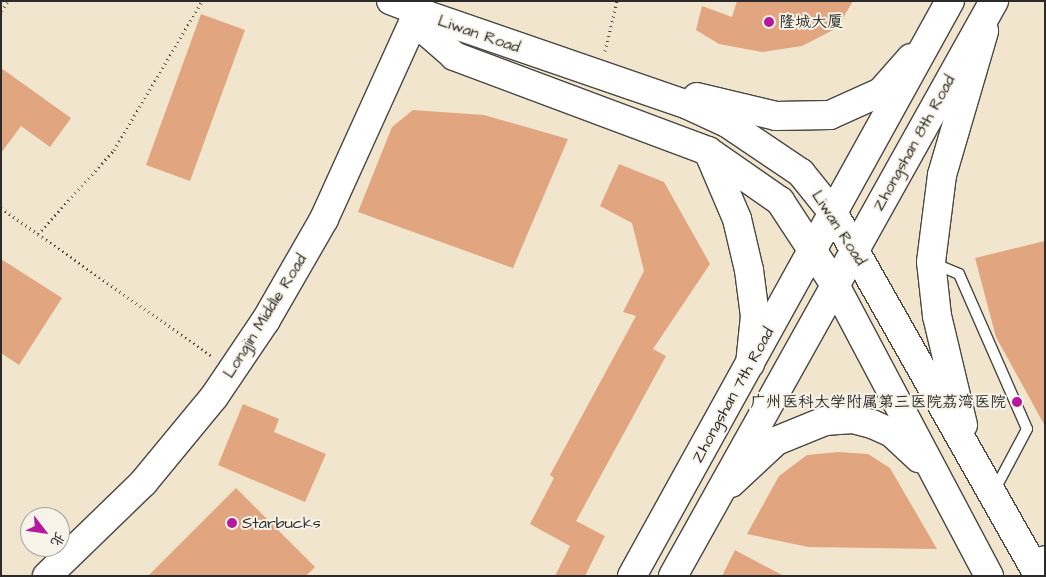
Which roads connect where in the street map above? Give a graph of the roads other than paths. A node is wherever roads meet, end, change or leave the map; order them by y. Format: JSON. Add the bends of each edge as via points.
{"nodes":[{"id":1,"x":390,"y":1,"type":"edge"},
{"id":2,"x":993,"y":4,"type":"edge"},
{"id":3,"x":419,"y":7,"type":"edge"},
{"id":4,"x":947,"y":7,"type":"edge"},
{"id":5,"x":628,"y":82,"type":"junction"},
{"id":6,"x":708,"y":150,"type":"junction"},
{"id":7,"x":834,"y":214,"type":"junction"},
{"id":8,"x":855,"y":250,"type":"junction"},
{"id":9,"x":813,"y":251,"type":"junction"},
{"id":10,"x":931,"y":262,"type":"junction"},
{"id":11,"x":835,"y":285,"type":"junction"},
{"id":12,"x":749,"y":368,"type":"junction"},
{"id":13,"x":936,"y":476,"type":"junction"},
{"id":14,"x":992,"y":496,"type":"junction"},
{"id":15,"x":714,"y":501,"type":"junction"},
{"id":16,"x":1037,"y":561,"type":"edge"},
{"id":17,"x":48,"y":576,"type":"edge"},
{"id":18,"x":632,"y":576,"type":"edge"},
{"id":19,"x":673,"y":576,"type":"edge"},
{"id":20,"x":989,"y":576,"type":"edge"}],
"edges":[{"from":1,"to":3,"type":"street"},
{"from":2,"to":8,"type":"main road","name":"Zhongshan 8th Road"},
{"from":2,"to":10,"type":"main road","via":[[942,175]]},
{"from":3,"to":5,"type":"main road","name":"Liwan Road"},
{"from":3,"to":6,"type":"main road","name":"Liwan Road","via":[[428,33],[454,56]]},
{"from":3,"to":17,"type":"main road","name":"Longjin Middle Road","via":[[324,219],[232,370],[144,482]]},
{"from":4,"to":5,"type":"main road","via":[[900,73],[881,92],[830,115],[776,116]]},
{"from":4,"to":7,"type":"main road"},
{"from":5,"to":7,"type":"main road","name":"Liwan Road","via":[[719,120],[762,145],[801,174]]},
{"from":6,"to":9,"type":"main road","name":"Liwan Road","via":[[780,201]]},
{"from":6,"to":12,"type":"main road","via":[[737,219],[749,270],[755,316]]},
{"from":7,"to":8,"type":"main road","name":"Liwan Road"},
{"from":7,"to":9,"type":"main road","name":"Zhongshan 7th Road"},
{"from":8,"to":11,"type":"main road","name":"Zhongshan 8th Road"},
{"from":8,"to":14,"type":"main road","name":"Liwan Road"},
{"from":9,"to":11,"type":"main road","name":"Liwan Road"},
{"from":9,"to":12,"type":"main road","name":"Zhongshan 7th Road"},
{"from":10,"to":14,"type":"main road","via":[[936,316],[960,414]]},
{"from":10,"to":14,"type":"lane","via":[[958,274],[1027,429]]},
{"from":11,"to":13,"type":"main road","name":"Liwan Road"},
{"from":11,"to":15,"type":"main road"},
{"from":12,"to":18,"type":"main road","name":"Zhongshan 7th Road"},
{"from":13,"to":15,"type":"main road","via":[[898,438],[872,424],[853,419],[825,421],[799,429],[757,454]]},
{"from":13,"to":20,"type":"main road","name":"Liwan Road"},
{"from":14,"to":16,"type":"main road","name":"Liwan Road"},
{"from":15,"to":19,"type":"main road"}]}
